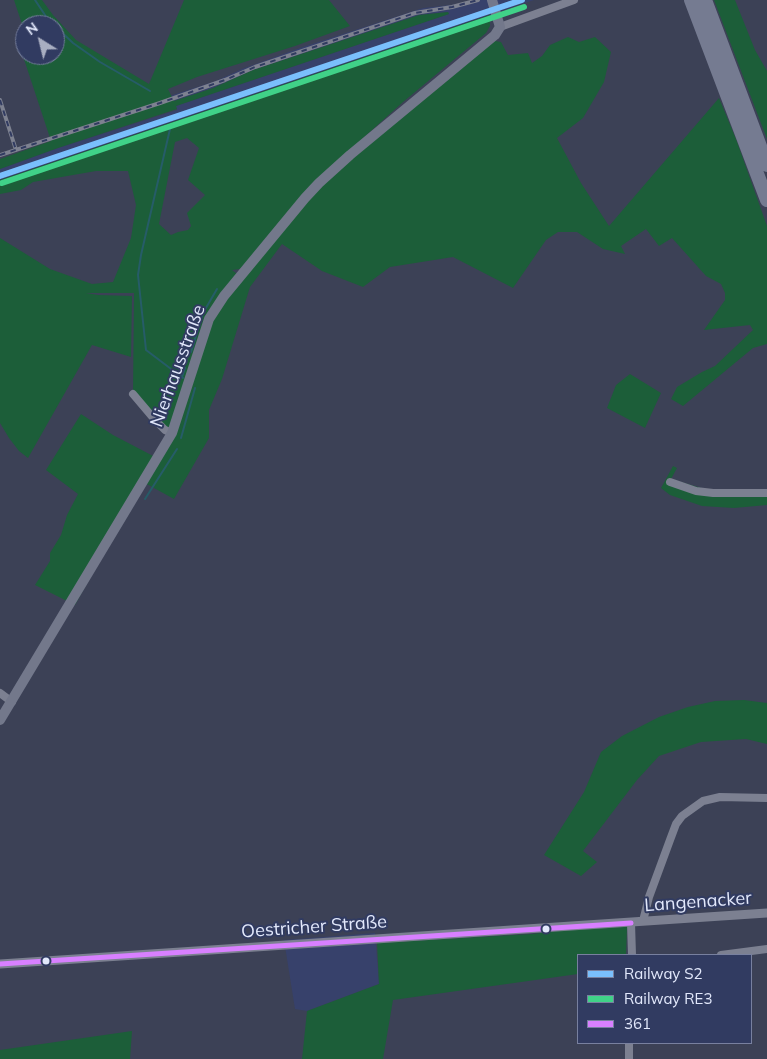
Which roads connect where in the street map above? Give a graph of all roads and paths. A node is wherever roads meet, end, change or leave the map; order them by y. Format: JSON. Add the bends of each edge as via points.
{"nodes":[{"id":1,"x":492,"y":0,"type":"edge"},
{"id":2,"x":574,"y":0,"type":"edge"},
{"id":3,"x":691,"y":0,"type":"edge"},
{"id":4,"x":705,"y":0,"type":"edge"},
{"id":5,"x":500,"y":27,"type":"junction"},
{"id":6,"x":767,"y":165,"type":"edge"},
{"id":7,"x":767,"y":200,"type":"edge"},
{"id":8,"x":133,"y":394,"type":"dead end"},
{"id":9,"x":172,"y":433,"type":"junction"},
{"id":10,"x":670,"y":482,"type":"dead end"},
{"id":11,"x":767,"y":493,"type":"edge"},
{"id":12,"x":0,"y":693,"type":"edge"},
{"id":13,"x":12,"y":702,"type":"junction"},
{"id":14,"x":0,"y":720,"type":"edge"},
{"id":15,"x":767,"y":798,"type":"edge"},
{"id":16,"x":767,"y":913,"type":"edge"},
{"id":17,"x":643,"y":921,"type":"junction"},
{"id":18,"x":631,"y":923,"type":"junction"},
{"id":19,"x":767,"y":950,"type":"edge"},
{"id":20,"x":632,"y":954,"type":"edge"},
{"id":21,"x":730,"y":954,"type":"edge"},
{"id":22,"x":0,"y":964,"type":"edge"},
{"id":23,"x":629,"y":1044,"type":"edge"},
{"id":24,"x":628,"y":1059,"type":"edge"}],
"edges":[{"from":1,"to":5,"type":"main road"},
{"from":2,"to":5,"type":"street"},
{"from":3,"to":7,"type":"highway"},
{"from":4,"to":6,"type":"highway"},
{"from":5,"to":9,"type":"main road","name":"Nierhausstraße","via":[[496,35],[305,198],[224,296],[209,319]]},
{"from":8,"to":9,"type":"street","via":[[165,430]]},
{"from":9,"to":13,"type":"main road","name":"Nierhausstraße"},
{"from":10,"to":11,"type":"street","via":[[713,494]]},
{"from":12,"to":13,"type":"street"},
{"from":13,"to":14,"type":"main road","name":"Nierhausstraße"},
{"from":15,"to":17,"type":"street","via":[[720,797],[703,801],[682,816],[648,897]]},
{"from":16,"to":17,"type":"street","name":"Langenacker"},
{"from":17,"to":18,"type":"street","name":"Langenacker"},
{"from":18,"to":20,"type":"street"},
{"from":18,"to":22,"type":"street","name":"Oestricher Straße"},
{"from":19,"to":21,"type":"street"},
{"from":23,"to":24,"type":"street"}]}
